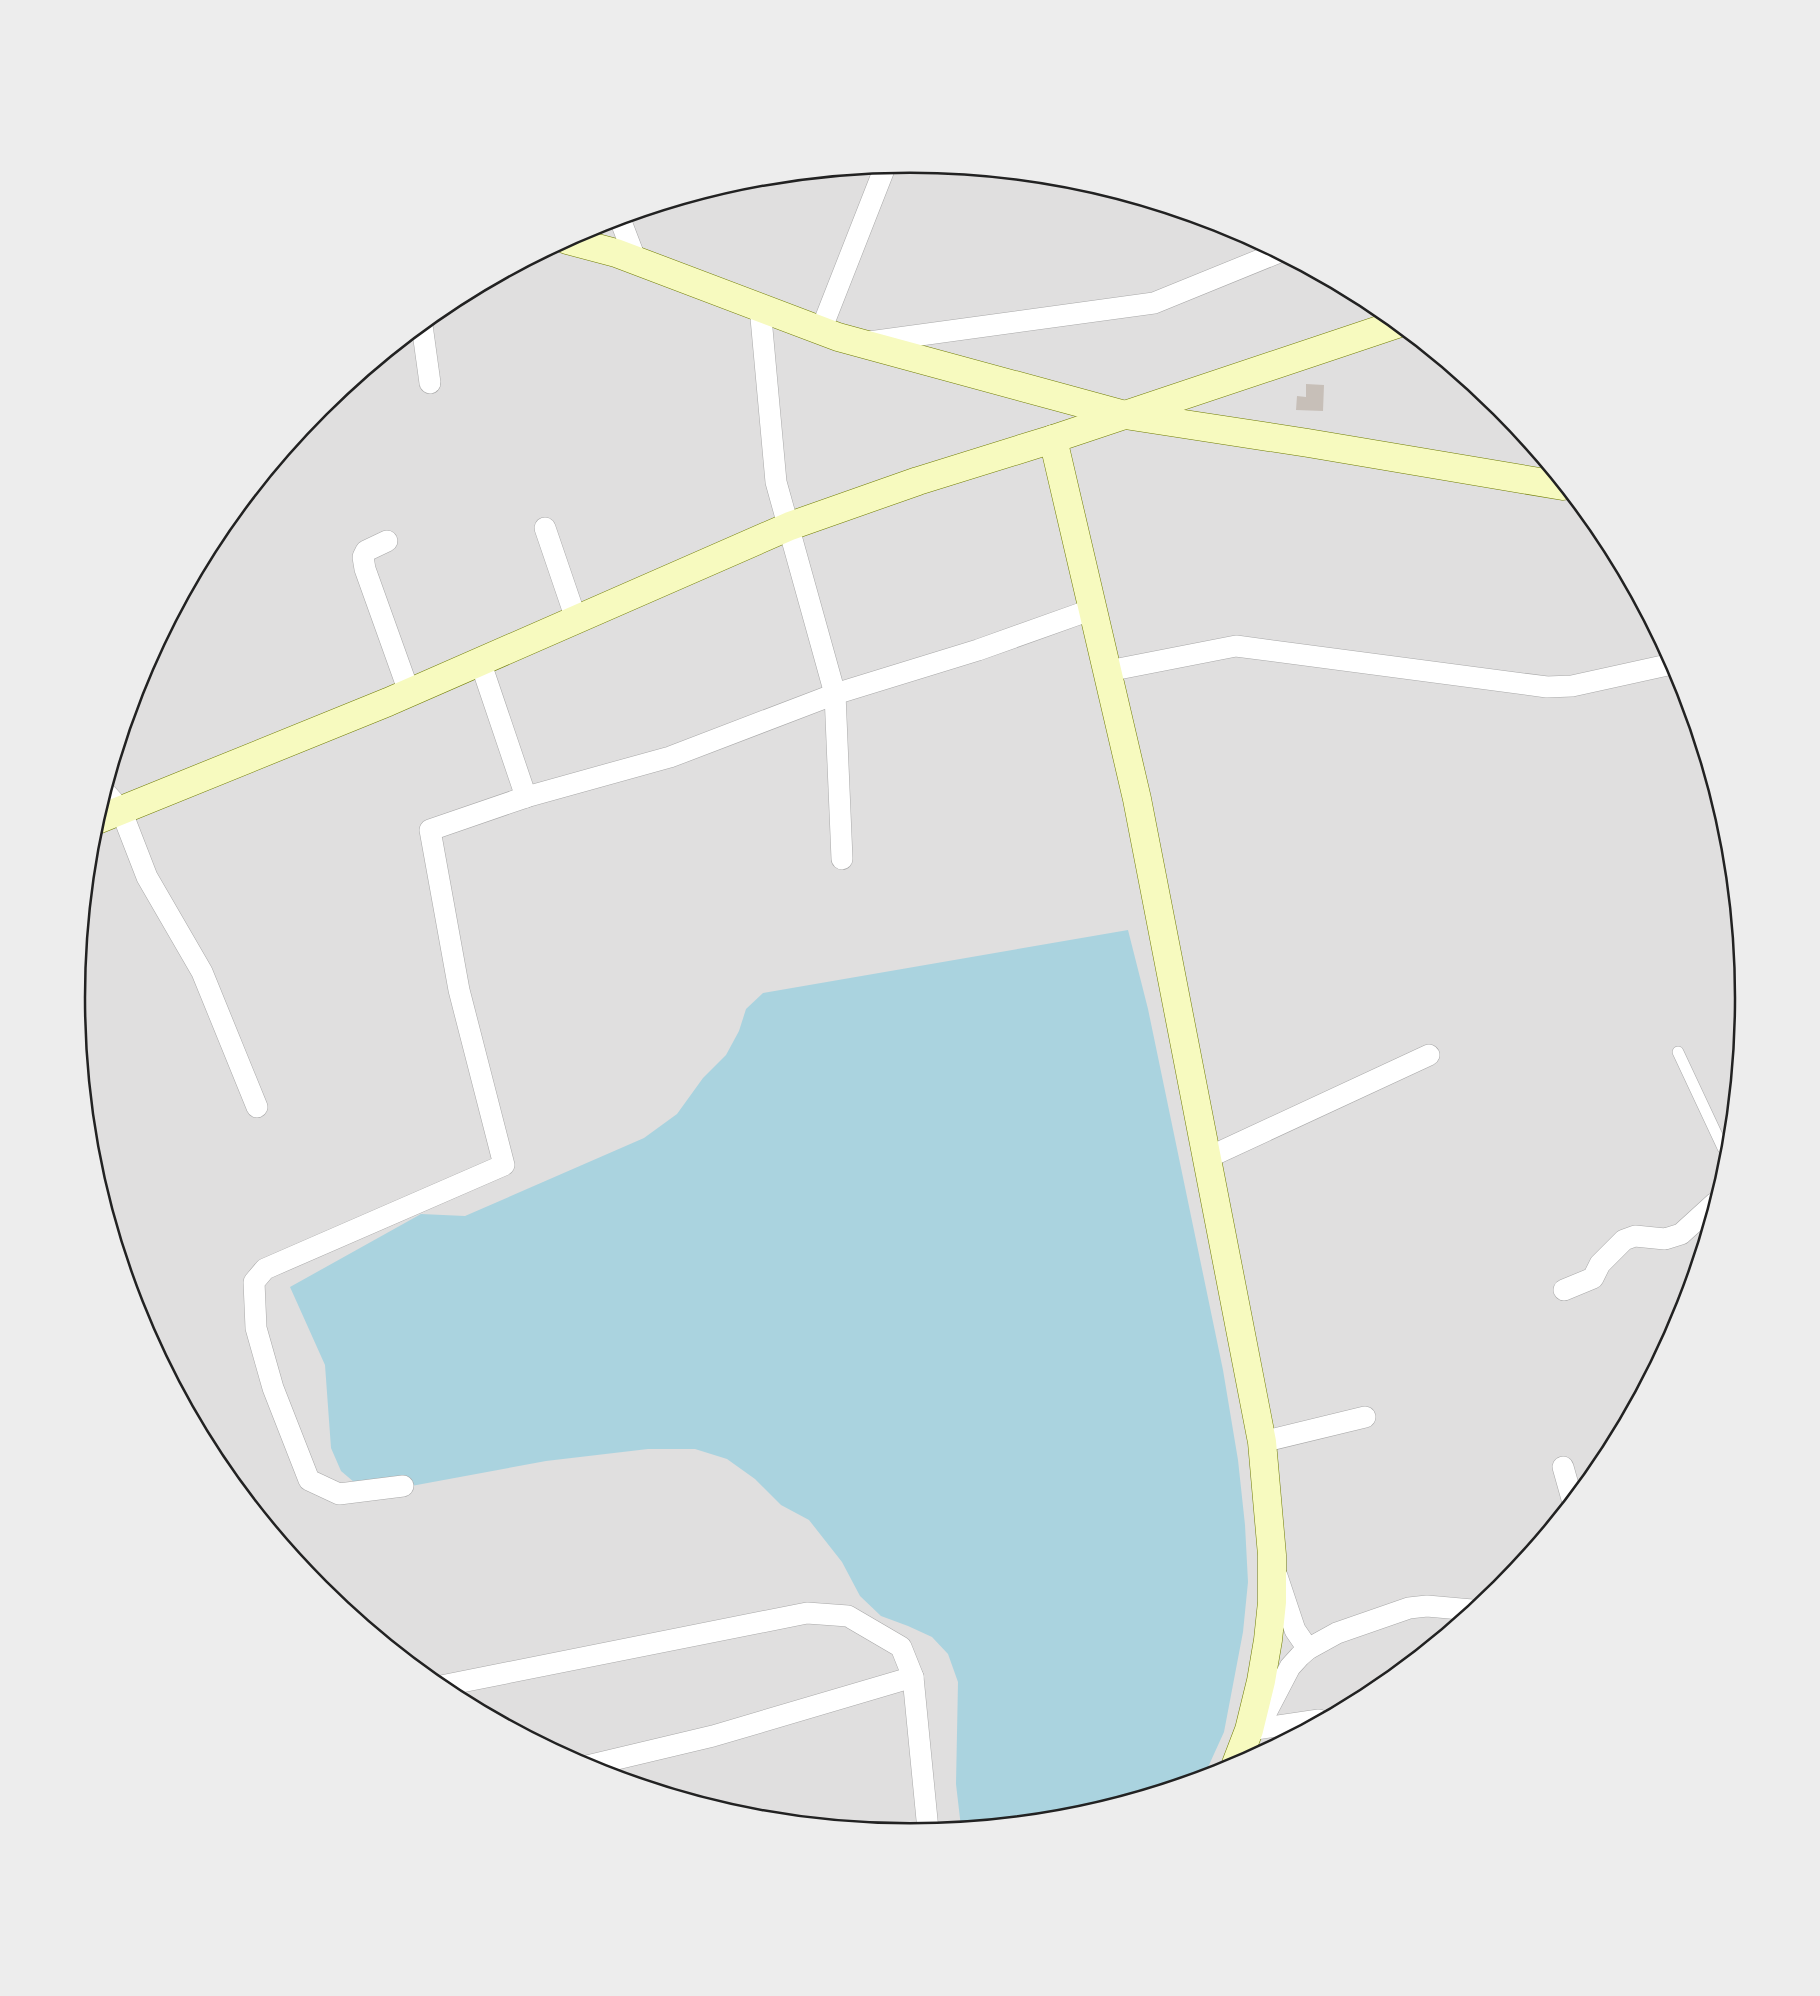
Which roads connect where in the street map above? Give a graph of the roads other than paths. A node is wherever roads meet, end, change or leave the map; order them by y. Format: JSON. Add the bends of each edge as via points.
{"nodes":[{"id":1,"x":882,"y":174,"type":"edge"},
{"id":2,"x":622,"y":225,"type":"edge"},
{"id":3,"x":578,"y":243,"type":"edge"},
{"id":4,"x":1271,"y":256,"type":"edge"},
{"id":5,"x":636,"y":261,"type":"junction"},
{"id":6,"x":760,"y":308,"type":"junction"},
{"id":7,"x":1389,"y":327,"type":"edge"},
{"id":8,"x":820,"y":330,"type":"junction"},
{"id":9,"x":423,"y":332,"type":"edge"},
{"id":10,"x":861,"y":344,"type":"junction"},
{"id":11,"x":430,"y":383,"type":"dead end"},
{"id":12,"x":1125,"y":415,"type":"junction"},
{"id":13,"x":1053,"y":439,"type":"junction"},
{"id":14,"x":1556,"y":485,"type":"edge"},
{"id":15,"x":790,"y":526,"type":"junction"},
{"id":16,"x":545,"y":528,"type":"dead end"},
{"id":17,"x":387,"y":541,"type":"dead end"},
{"id":18,"x":1093,"y":609,"type":"junction"},
{"id":19,"x":576,"y":619,"type":"junction"},
{"id":20,"x":480,"y":661,"type":"junction"},
{"id":21,"x":1665,"y":666,"type":"edge"},
{"id":22,"x":1108,"y":671,"type":"junction"},
{"id":23,"x":409,"y":692,"type":"junction"},
{"id":24,"x":834,"y":694,"type":"junction"},
{"id":25,"x":526,"y":797,"type":"junction"},
{"id":26,"x":108,"y":807,"type":"edge"},
{"id":27,"x":842,"y":858,"type":"dead end"},
{"id":28,"x":1678,"y":1052,"type":"dead end"},
{"id":29,"x":1429,"y":1055,"type":"dead end"},
{"id":30,"x":257,"y":1107,"type":"dead end"},
{"id":31,"x":1721,"y":1145,"type":"edge"},
{"id":32,"x":1207,"y":1158,"type":"junction"},
{"id":33,"x":1707,"y":1210,"type":"edge"},
{"id":34,"x":1564,"y":1290,"type":"dead end"},
{"id":35,"x":1365,"y":1417,"type":"dead end"},
{"id":36,"x":1262,"y":1442,"type":"junction"},
{"id":37,"x":1563,"y":1467,"type":"dead end"},
{"id":38,"x":403,"y":1486,"type":"dead end"},
{"id":39,"x":1570,"y":1493,"type":"edge"},
{"id":40,"x":1272,"y":1555,"type":"junction"},
{"id":41,"x":1463,"y":1609,"type":"edge"},
{"id":42,"x":1308,"y":1649,"type":"junction"},
{"id":43,"x":913,"y":1677,"type":"junction"},
{"id":44,"x":452,"y":1684,"type":"edge"},
{"id":45,"x":1304,"y":1722,"type":"edge"},
{"id":46,"x":1249,"y":1730,"type":"junction"},
{"id":47,"x":1240,"y":1754,"type":"edge"},
{"id":48,"x":601,"y":1763,"type":"edge"},
{"id":49,"x":927,"y":1822,"type":"edge"}],
"edges":[{"from":1,"to":8,"type":"street"},
{"from":2,"to":5,"type":"street"},
{"from":3,"to":5,"type":"street"},
{"from":4,"to":10,"type":"street","via":[[1154,303]]},
{"from":5,"to":6,"type":"street"},
{"from":6,"to":8,"type":"street"},
{"from":6,"to":15,"type":"street","via":[[776,482]]},
{"from":7,"to":12,"type":"street"},
{"from":8,"to":10,"type":"street"},
{"from":9,"to":11,"type":"street"},
{"from":10,"to":12,"type":"street"},
{"from":12,"to":13,"type":"street"},
{"from":12,"to":14,"type":"street"},
{"from":13,"to":15,"type":"street","via":[[918,481]]},
{"from":13,"to":18,"type":"street"},
{"from":15,"to":19,"type":"street"},
{"from":15,"to":24,"type":"street"},
{"from":16,"to":19,"type":"street"},
{"from":17,"to":23,"type":"street","via":[[366,551],[363,557]]},
{"from":18,"to":22,"type":"street"},
{"from":18,"to":24,"type":"street","via":[[978,650]]},
{"from":19,"to":20,"type":"street"},
{"from":20,"to":23,"type":"street"},
{"from":20,"to":25,"type":"street"},
{"from":21,"to":22,"type":"street","via":[[1572,686],[1547,687],[1236,646]]},
{"from":22,"to":32,"type":"street","via":[[1137,799]]},
{"from":23,"to":26,"type":"street"},
{"from":24,"to":25,"type":"street","via":[[670,757]]},
{"from":24,"to":27,"type":"street"},
{"from":25,"to":38,"type":"street","via":[[430,830],[459,990],[504,1165],[265,1269],[254,1282],[256,1328],[273,1388],[309,1480],[339,1494]]},
{"from":26,"to":30,"type":"street","via":[[202,972]]},
{"from":28,"to":31,"type":"lane"},
{"from":29,"to":32,"type":"street"},
{"from":32,"to":36,"type":"street"},
{"from":33,"to":34,"type":"street","via":[[1681,1234],[1665,1239],[1635,1236],[1624,1240],[1600,1264],[1593,1278]]},
{"from":35,"to":36,"type":"street"},
{"from":36,"to":40,"type":"street"},
{"from":37,"to":39,"type":"street"},
{"from":40,"to":42,"type":"street","via":[[1291,1619]]},
{"from":40,"to":46,"type":"street","via":[[1268,1640]]},
{"from":41,"to":42,"type":"street","via":[[1409,1608],[1337,1633]]},
{"from":42,"to":46,"type":"street","via":[[1290,1667],[1266,1713]]},
{"from":43,"to":44,"type":"street","via":[[901,1647],[848,1616],[808,1613]]},
{"from":43,"to":48,"type":"street","via":[[713,1736]]},
{"from":43,"to":49,"type":"street"},
{"from":45,"to":46,"type":"street"},
{"from":46,"to":47,"type":"street"}]}
